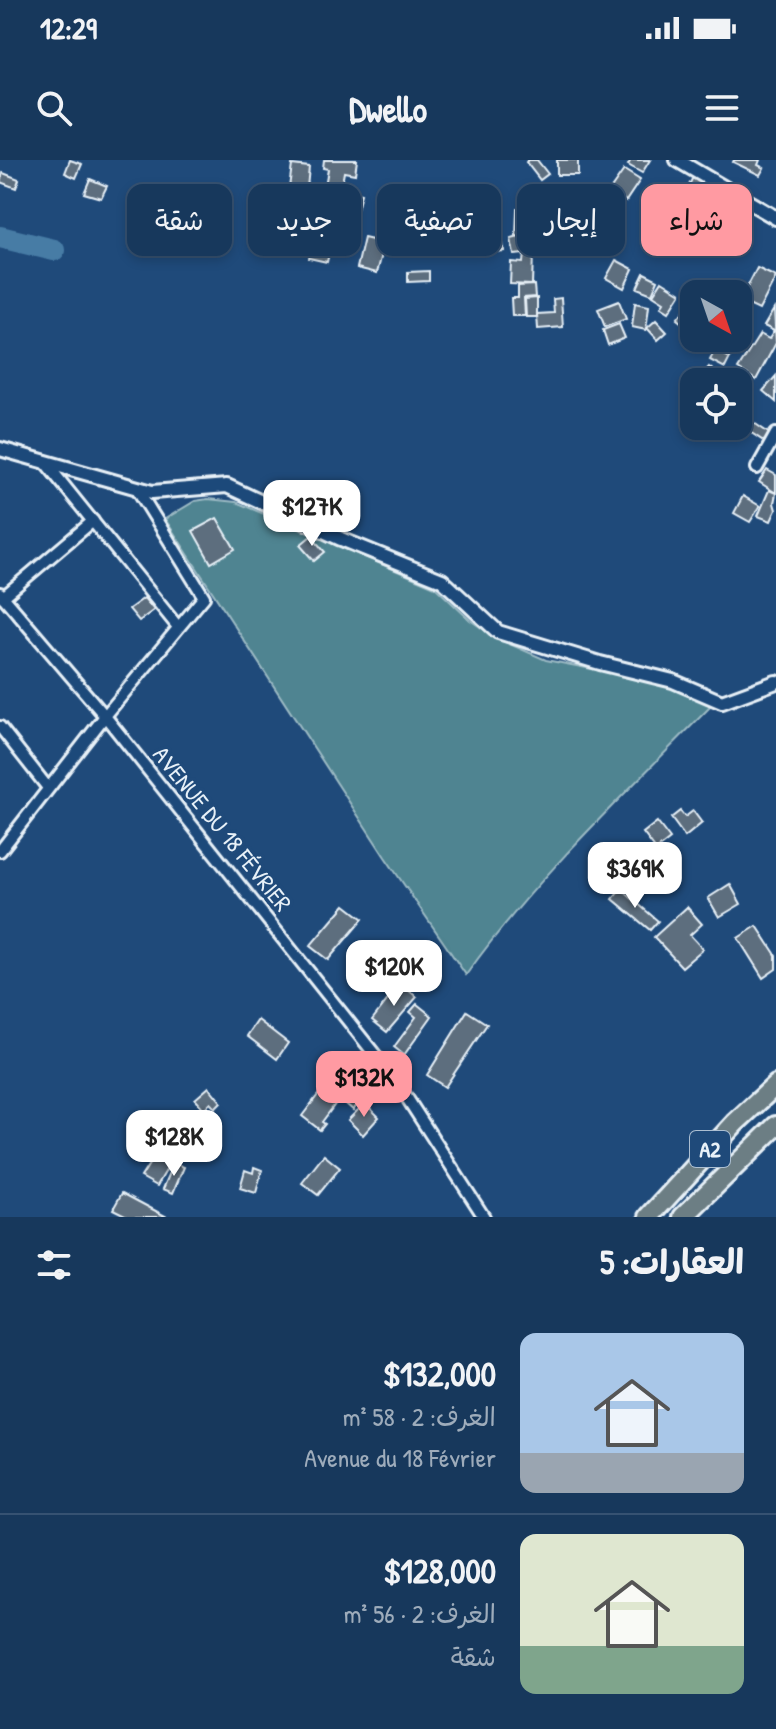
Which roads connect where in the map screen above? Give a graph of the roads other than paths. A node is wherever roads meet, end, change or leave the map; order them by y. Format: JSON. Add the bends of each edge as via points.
{"nodes":[{"id":1,"x":677,"y":160,"type":"edge"},
{"id":2,"x":776,"y":218,"type":"edge"},
{"id":3,"x":776,"y":434,"type":"edge"},
{"id":4,"x":0,"y":449,"type":"edge"},
{"id":5,"x":45,"y":462,"type":"junction"},
{"id":6,"x":757,"y":468,"type":"dead end"},
{"id":7,"x":136,"y":487,"type":"junction"},
{"id":8,"x":93,"y":521,"type":"junction"},
{"id":9,"x":2,"y":595,"type":"edge"},
{"id":10,"x":178,"y":627,"type":"junction"},
{"id":11,"x":776,"y":682,"type":"edge"},
{"id":12,"x":105,"y":716,"type":"junction"},
{"id":13,"x":0,"y":727,"type":"edge"},
{"id":14,"x":48,"y":788,"type":"junction"},
{"id":15,"x":2,"y":845,"type":"edge"},
{"id":16,"x":776,"y":1085,"type":"edge"},
{"id":17,"x":776,"y":1126,"type":"edge"},
{"id":18,"x":484,"y":1217,"type":"edge"},
{"id":19,"x":649,"y":1217,"type":"edge"},
{"id":20,"x":683,"y":1217,"type":"edge"}],
"edges":[{"from":1,"to":2,"type":"street"},
{"from":3,"to":6,"type":"street"},
{"from":4,"to":5,"type":"street"},
{"from":5,"to":7,"type":"street"},
{"from":5,"to":8,"type":"street"},
{"from":7,"to":10,"type":"street","via":[[204,597]]},
{"from":7,"to":11,"type":"street","via":[[152,492],[227,486],[442,580],[498,632],[673,681],[722,702]]},
{"from":8,"to":9,"type":"street"},
{"from":8,"to":10,"type":"street"},
{"from":9,"to":12,"type":"street","name":"AVENUE DU 18 FÉVRIER"},
{"from":10,"to":12,"type":"street"},
{"from":12,"to":14,"type":"street"},
{"from":12,"to":18,"type":"street","name":"AVENUE DU 18 FÉVRIER","via":[[396,1081]]},
{"from":13,"to":14,"type":"street"},
{"from":14,"to":15,"type":"street"},
{"from":16,"to":19,"type":"highway","number":"A2"},
{"from":17,"to":20,"type":"highway","number":"A2"}]}
